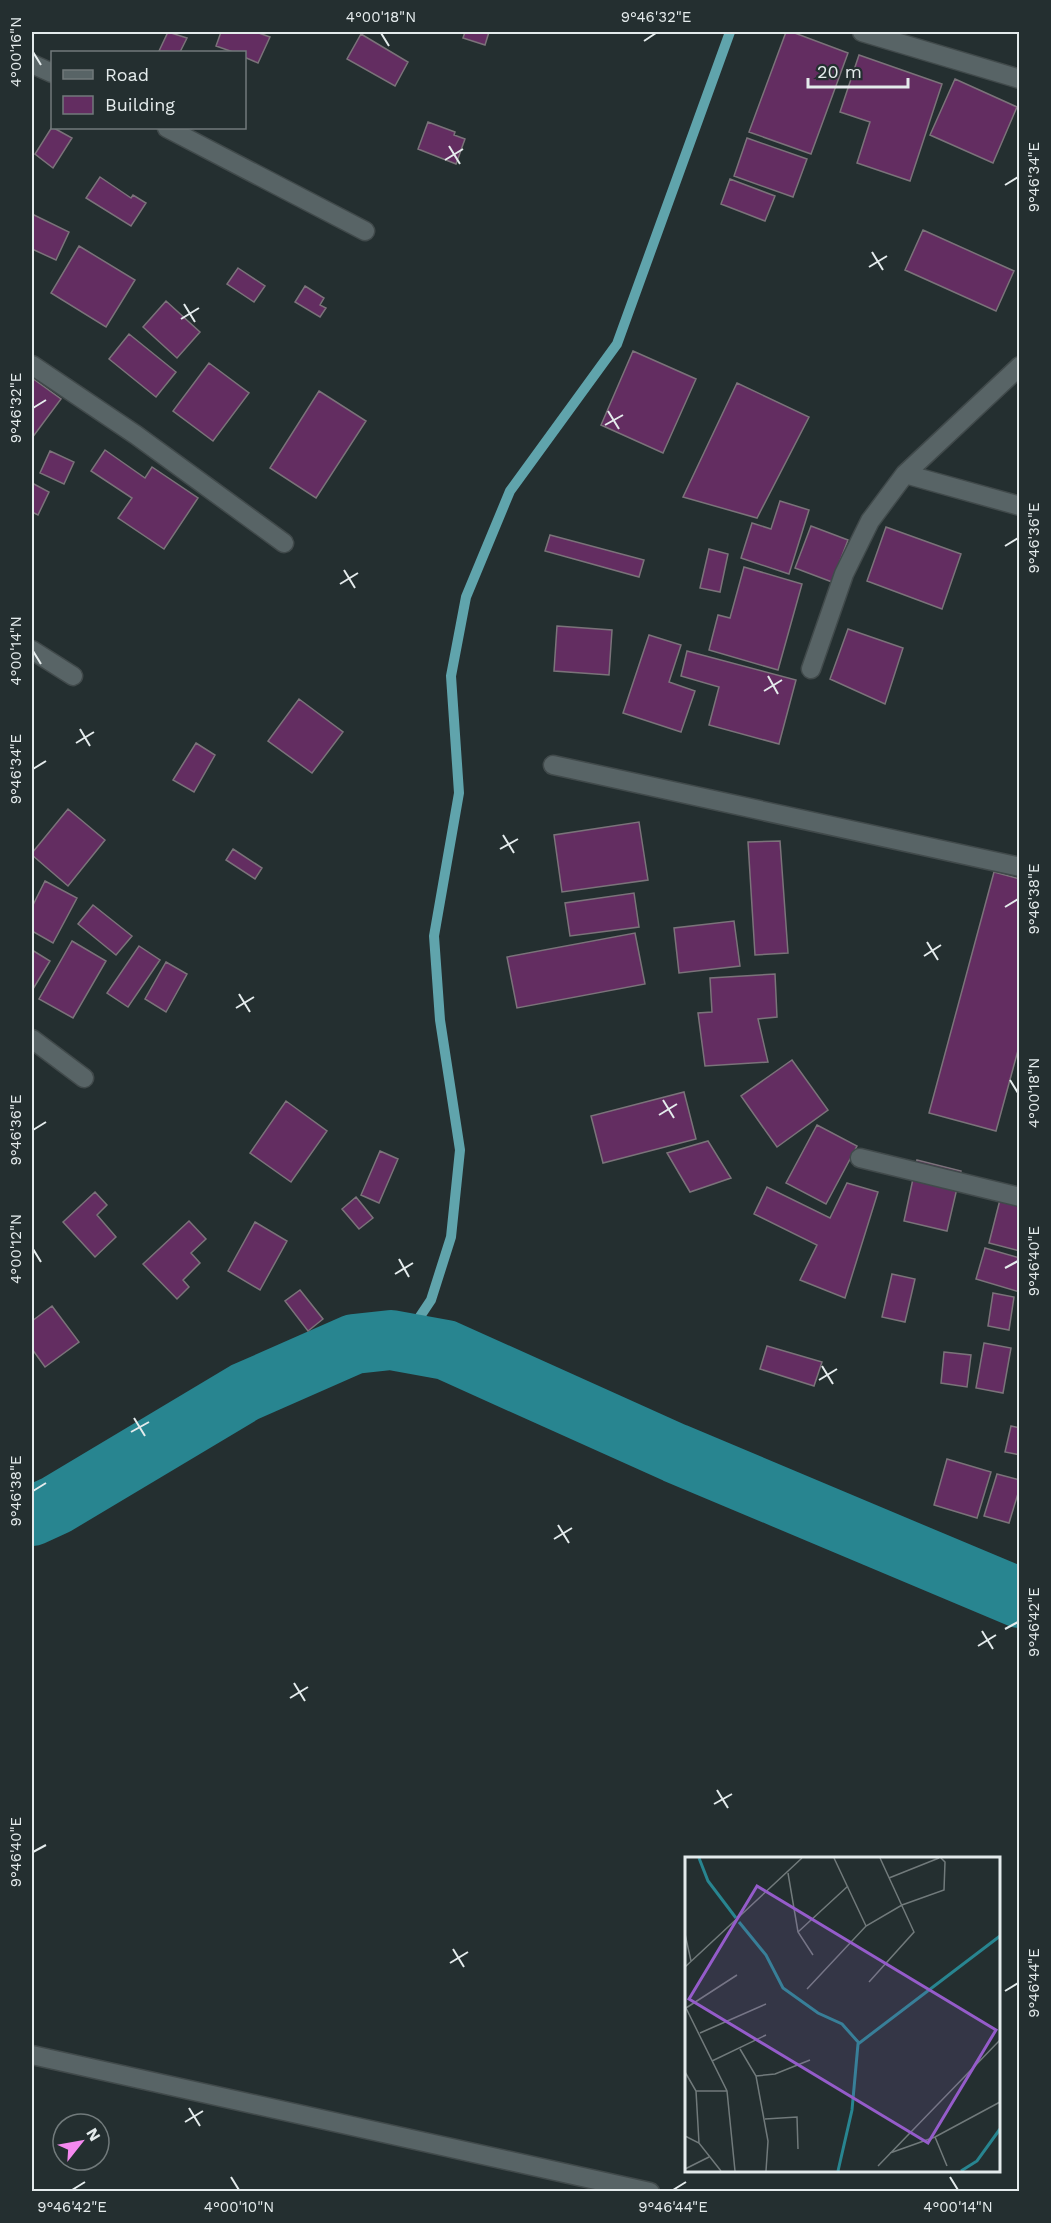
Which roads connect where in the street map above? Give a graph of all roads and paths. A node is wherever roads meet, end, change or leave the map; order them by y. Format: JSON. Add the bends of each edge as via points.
{"nodes":[{"id":1,"x":862,"y":32,"type":"edge"},
{"id":2,"x":32,"y":64,"type":"edge"},
{"id":3,"x":51,"y":74,"type":"edge"},
{"id":4,"x":1020,"y":79,"type":"edge"},
{"id":5,"x":170,"y":129,"type":"edge"},
{"id":6,"x":365,"y":231,"type":"dead end"},
{"id":7,"x":32,"y":365,"type":"edge"},
{"id":8,"x":1020,"y":366,"type":"edge"},
{"id":9,"x":905,"y":474,"type":"junction"},
{"id":10,"x":1020,"y":506,"type":"edge"},
{"id":11,"x":284,"y":543,"type":"dead end"},
{"id":12,"x":32,"y":650,"type":"edge"},
{"id":13,"x":811,"y":669,"type":"dead end"},
{"id":14,"x":73,"y":676,"type":"dead end"},
{"id":15,"x":554,"y":765,"type":"dead end"},
{"id":16,"x":1020,"y":867,"type":"edge"},
{"id":17,"x":32,"y":1039,"type":"edge"},
{"id":18,"x":84,"y":1078,"type":"dead end"},
{"id":19,"x":860,"y":1158,"type":"dead end"},
{"id":20,"x":1020,"y":1197,"type":"edge"},
{"id":21,"x":32,"y":2055,"type":"edge"},
{"id":22,"x":650,"y":2192,"type":"edge"}],
"edges":[{"from":1,"to":4,"type":"street"},
{"from":2,"to":3,"type":"street"},
{"from":5,"to":6,"type":"street"},
{"from":7,"to":11,"type":"street"},
{"from":8,"to":9,"type":"street"},
{"from":9,"to":10,"type":"street"},
{"from":9,"to":13,"type":"street","via":[[870,520],[844,574]]},
{"from":12,"to":14,"type":"street"},
{"from":15,"to":16,"type":"street"},
{"from":17,"to":18,"type":"street"},
{"from":19,"to":20,"type":"street"},
{"from":21,"to":22,"type":"street"}]}
